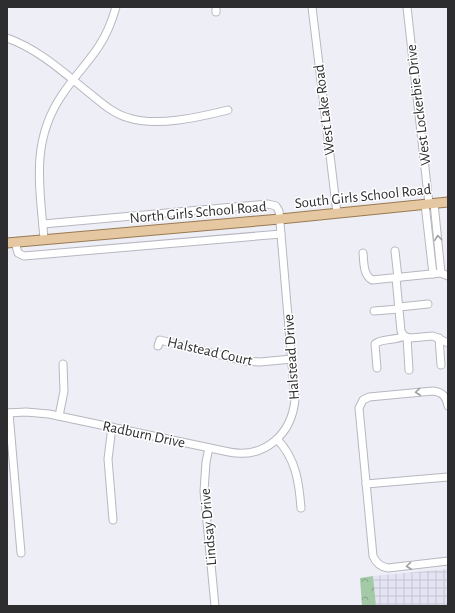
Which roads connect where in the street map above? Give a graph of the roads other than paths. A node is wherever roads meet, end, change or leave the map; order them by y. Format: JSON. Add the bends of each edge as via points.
{"nodes":[{"id":1,"x":116,"y":7,"type":"edge"},
{"id":2,"x":312,"y":7,"type":"edge"},
{"id":3,"x":407,"y":7,"type":"edge"},
{"id":4,"x":7,"y":38,"type":"edge"},
{"id":5,"x":73,"y":80,"type":"junction"},
{"id":6,"x":228,"y":110,"type":"dead end"},
{"id":7,"x":448,"y":202,"type":"edge"},
{"id":8,"x":430,"y":204,"type":"junction"},
{"id":9,"x":336,"y":213,"type":"junction"},
{"id":10,"x":280,"y":218,"type":"junction"},
{"id":11,"x":43,"y":224,"type":"junction"},
{"id":12,"x":281,"y":234,"type":"junction"},
{"id":13,"x":44,"y":239,"type":"junction"},
{"id":14,"x":11,"y":242,"type":"edge"},
{"id":15,"x":395,"y":251,"type":"dead end"},
{"id":16,"x":363,"y":253,"type":"dead end"},
{"id":17,"x":433,"y":274,"type":"junction"},
{"id":18,"x":444,"y":275,"type":"edge"},
{"id":19,"x":397,"y":278,"type":"junction"},
{"id":20,"x":428,"y":304,"type":"dead end"},
{"id":21,"x":399,"y":308,"type":"junction"},
{"id":22,"x":374,"y":311,"type":"dead end"},
{"id":23,"x":405,"y":337,"type":"junction"},
{"id":24,"x":439,"y":338,"type":"junction"},
{"id":25,"x":448,"y":343,"type":"edge"},
{"id":26,"x":158,"y":346,"type":"dead end"},
{"id":27,"x":292,"y":359,"type":"junction"},
{"id":28,"x":62,"y":364,"type":"dead end"},
{"id":29,"x":441,"y":365,"type":"dead end"},
{"id":30,"x":377,"y":368,"type":"dead end"},
{"id":31,"x":409,"y":370,"type":"dead end"},
{"id":32,"x":448,"y":406,"type":"edge"},
{"id":33,"x":8,"y":413,"type":"edge"},
{"id":34,"x":59,"y":416,"type":"junction"},
{"id":35,"x":112,"y":428,"type":"junction"},
{"id":36,"x":277,"y":439,"type":"junction"},
{"id":37,"x":209,"y":448,"type":"junction"},
{"id":38,"x":448,"y":477,"type":"edge"},
{"id":39,"x":366,"y":484,"type":"junction"},
{"id":40,"x":301,"y":508,"type":"dead end"},
{"id":41,"x":113,"y":520,"type":"dead end"},
{"id":42,"x":21,"y":554,"type":"dead end"},
{"id":43,"x":448,"y":561,"type":"edge"},
{"id":44,"x":215,"y":606,"type":"edge"}],
"edges":[{"from":1,"to":5,"type":"street","via":[[100,45]]},
{"from":2,"to":9,"type":"street","name":"West Lake Road"},
{"from":3,"to":8,"type":"street","name":"West Lockerbie Drive"},
{"from":4,"to":5,"type":"street","via":[[39,53]]},
{"from":5,"to":6,"type":"street","via":[[111,110],[136,120],[150,122],[180,119]]},
{"from":5,"to":11,"type":"street","via":[[50,115],[42,141],[38,174]]},
{"from":7,"to":8,"type":"main road","name":"South Girls School Road"},
{"from":8,"to":9,"type":"main road","name":"South Girls School Road"},
{"from":8,"to":17,"type":"street"},
{"from":18,"to":8,"type":"street","one_way":true},
{"from":9,"to":10,"type":"main road","name":"South Girls School Road"},
{"from":10,"to":11,"type":"street","name":"North Girls School Road","via":[[279,210],[268,204]]},
{"from":10,"to":12,"type":"street","name":"Halstead Drive"},
{"from":10,"to":13,"type":"main road","name":"North Girls School Road"},
{"from":11,"to":13,"type":"street"},
{"from":12,"to":14,"type":"street","name":"North Girls School Road","via":[[24,256],[18,253]]},
{"from":12,"to":27,"type":"street","name":"Halstead Drive"},
{"from":13,"to":14,"type":"main road","name":"North Girls School Road"},
{"from":15,"to":19,"type":"street"},
{"from":16,"to":19,"type":"street","via":[[368,278]]},
{"from":17,"to":18,"type":"street"},
{"from":17,"to":19,"type":"street"},
{"from":19,"to":21,"type":"street"},
{"from":20,"to":21,"type":"street"},
{"from":21,"to":22,"type":"street"},
{"from":21,"to":23,"type":"street","via":[[401,331]]},
{"from":23,"to":24,"type":"street"},
{"from":23,"to":30,"type":"street","via":[[375,344]]},
{"from":23,"to":31,"type":"street"},
{"from":24,"to":25,"type":"street"},
{"from":24,"to":29,"type":"street"},
{"from":26,"to":27,"type":"street","name":"Halstead Court","via":[[160,340],[244,361]]},
{"from":27,"to":36,"type":"street","name":"Halstead Drive","via":[[294,407],[288,426]]},
{"from":28,"to":34,"type":"street","via":[[64,392]]},
{"from":32,"to":39,"type":"street","one_way":true,"via":[[446,397],[433,390],[369,397],[363,400],[359,408]]},
{"from":33,"to":34,"type":"street","name":"Radburn Drive"},
{"from":33,"to":42,"type":"street"},
{"from":34,"to":35,"type":"street","name":"Radburn Drive"},
{"from":35,"to":37,"type":"street","name":"Radburn Drive"},
{"from":35,"to":41,"type":"street","via":[[108,459]]},
{"from":36,"to":37,"type":"street","name":"Radburn Drive","via":[[265,447],[249,452]]},
{"from":36,"to":40,"type":"street","via":[[295,467]]},
{"from":37,"to":44,"type":"street","name":"Lindsay Drive","via":[[204,491]]},
{"from":38,"to":39,"type":"street"},
{"from":43,"to":39,"type":"street","one_way":true,"via":[[388,568],[379,564],[373,556]]}]}
